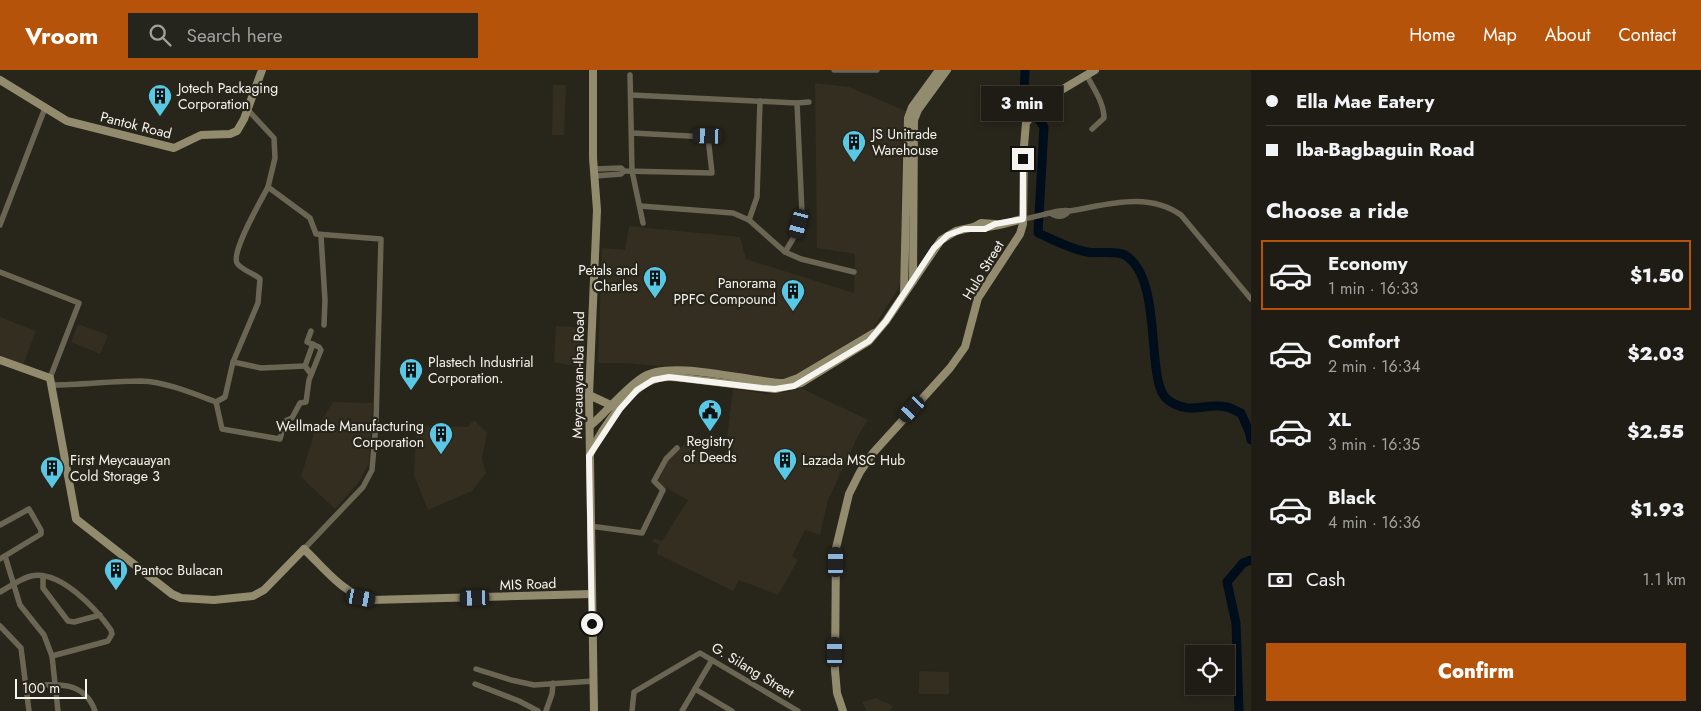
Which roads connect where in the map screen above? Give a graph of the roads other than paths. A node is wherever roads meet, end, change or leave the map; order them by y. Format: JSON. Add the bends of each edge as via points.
{"nodes":[{"id":1,"x":262,"y":70,"type":"edge"},
{"id":2,"x":593,"y":70,"type":"edge"},
{"id":3,"x":834,"y":70,"type":"edge"},
{"id":4,"x":877,"y":70,"type":"edge"},
{"id":5,"x":939,"y":70,"type":"edge"},
{"id":6,"x":947,"y":70,"type":"edge"},
{"id":7,"x":1095,"y":70,"type":"edge"},
{"id":8,"x":630,"y":74,"type":"dead end"},
{"id":9,"x":1087,"y":76,"type":"junction"},
{"id":10,"x":0,"y":80,"type":"edge"},
{"id":11,"x":631,"y":95,"type":"junction"},
{"id":12,"x":760,"y":102,"type":"junction"},
{"id":13,"x":809,"y":102,"type":"dead end"},
{"id":14,"x":797,"y":103,"type":"junction"},
{"id":15,"x":45,"y":108,"type":"junction"},
{"id":16,"x":248,"y":110,"type":"junction"},
{"id":17,"x":911,"y":119,"type":"junction"},
{"id":18,"x":1092,"y":129,"type":"dead end"},
{"id":19,"x":632,"y":133,"type":"junction"},
{"id":20,"x":632,"y":171,"type":"junction"},
{"id":21,"x":595,"y":173,"type":"junction"},
{"id":22,"x":268,"y":186,"type":"junction"},
{"id":23,"x":640,"y":206,"type":"junction"},
{"id":24,"x":1023,"y":219,"type":"junction"},
{"id":25,"x":748,"y":220,"type":"junction"},
{"id":26,"x":643,"y":223,"type":"dead end"},
{"id":27,"x":0,"y":225,"type":"edge"},
{"id":28,"x":321,"y":236,"type":"junction"},
{"id":29,"x":908,"y":251,"type":"junction"},
{"id":30,"x":785,"y":252,"type":"junction"},
{"id":31,"x":913,"y":260,"type":"junction"},
{"id":32,"x":923,"y":265,"type":"junction"},
{"id":33,"x":0,"y":272,"type":"edge"},
{"id":34,"x":854,"y":272,"type":"dead end"},
{"id":35,"x":913,"y":281,"type":"junction"},
{"id":36,"x":904,"y":295,"type":"junction"},
{"id":37,"x":1251,"y":298,"type":"edge"},
{"id":38,"x":324,"y":325,"type":"dead end"},
{"id":39,"x":311,"y":331,"type":"dead end"},
{"id":40,"x":313,"y":344,"type":"junction"},
{"id":41,"x":0,"y":360,"type":"edge"},
{"id":42,"x":233,"y":362,"type":"junction"},
{"id":43,"x":305,"y":366,"type":"junction"},
{"id":44,"x":311,"y":374,"type":"junction"},
{"id":45,"x":50,"y":381,"type":"junction"},
{"id":46,"x":589,"y":395,"type":"junction"},
{"id":47,"x":216,"y":402,"type":"junction"},
{"id":48,"x":616,"y":407,"type":"junction"},
{"id":49,"x":590,"y":426,"type":"junction"},
{"id":50,"x":678,"y":448,"type":"dead end"},
{"id":51,"x":589,"y":456,"type":"junction"},
{"id":52,"x":0,"y":525,"type":"edge"},
{"id":53,"x":590,"y":526,"type":"junction"},
{"id":54,"x":304,"y":549,"type":"junction"},
{"id":55,"x":3,"y":557,"type":"edge"},
{"id":56,"x":43,"y":576,"type":"junction"},
{"id":57,"x":14,"y":584,"type":"junction"},
{"id":58,"x":0,"y":592,"type":"edge"},
{"id":59,"x":591,"y":594,"type":"junction"},
{"id":60,"x":100,"y":615,"type":"junction"},
{"id":61,"x":0,"y":626,"type":"edge"},
{"id":62,"x":52,"y":656,"type":"junction"},
{"id":63,"x":712,"y":660,"type":"junction"},
{"id":64,"x":476,"y":669,"type":"dead end"},
{"id":65,"x":594,"y":681,"type":"junction"},
{"id":66,"x":553,"y":683,"type":"junction"},
{"id":67,"x":54,"y":684,"type":"junction"},
{"id":68,"x":475,"y":684,"type":"dead end"},
{"id":69,"x":26,"y":686,"type":"junction"},
{"id":70,"x":695,"y":689,"type":"junction"},
{"id":71,"x":29,"y":711,"type":"edge"},
{"id":72,"x":58,"y":711,"type":"edge"},
{"id":73,"x":95,"y":711,"type":"edge"},
{"id":74,"x":538,"y":711,"type":"edge"},
{"id":75,"x":546,"y":711,"type":"edge"},
{"id":76,"x":594,"y":711,"type":"edge"},
{"id":77,"x":632,"y":711,"type":"edge"},
{"id":78,"x":682,"y":711,"type":"edge"},
{"id":79,"x":732,"y":711,"type":"edge"},
{"id":80,"x":798,"y":711,"type":"edge"},
{"id":81,"x":843,"y":711,"type":"edge"}],
"edges":[{"from":1,"to":16,"type":"street","name":"Pantok Road"},
{"from":2,"to":21,"type":"street","name":"Meycauayan-Iba Road"},
{"from":3,"to":4,"type":"street"},
{"from":5,"to":17,"type":"street","via":[[912,107]]},
{"from":6,"to":17,"type":"street"},
{"from":7,"to":9,"type":"street","name":"Hulo Street"},
{"from":8,"to":11,"type":"street"},
{"from":9,"to":18,"type":"street","via":[[1104,114]]},
{"from":9,"to":24,"type":"street","name":"Hulo Street","via":[[1058,92],[1026,123]]},
{"from":10,"to":15,"type":"street","name":"Pantok Road"},
{"from":11,"to":12,"type":"street"},
{"from":11,"to":19,"type":"street"},
{"from":12,"to":14,"type":"street"},
{"from":12,"to":25,"type":"street","via":[[757,197]]},
{"from":13,"to":14,"type":"street"},
{"from":14,"to":30,"type":"street","via":[[802,213],[796,234]]},
{"from":15,"to":16,"type":"street","name":"Pantok Road","via":[[67,121],[174,148],[200,135],[234,132],[239,129]]},
{"from":15,"to":27,"type":"street"},
{"from":16,"to":22,"type":"street","via":[[274,138],[274,165]]},
{"from":17,"to":29,"type":"street"},
{"from":19,"to":20,"type":"street"},
{"from":19,"to":20,"type":"street","via":[[708,136],[712,173]]},
{"from":20,"to":21,"type":"street"},
{"from":20,"to":23,"type":"street"},
{"from":21,"to":46,"type":"street","name":"Meycauayan-Iba Road","via":[[597,210]]},
{"from":22,"to":28,"type":"street","via":[[310,218],[315,233]]},
{"from":22,"to":42,"type":"street","via":[[236,256],[238,263],[260,280],[258,303]]},
{"from":23,"to":25,"type":"street","via":[[733,213]]},
{"from":23,"to":26,"type":"street"},
{"from":24,"to":32,"type":"street","via":[[981,223],[948,235]]},
{"from":24,"to":37,"type":"street","via":[[1052,214],[1056,210],[1069,211],[1130,201],[1150,201],[1168,206],[1186,220]]},
{"from":24,"to":81,"type":"street","name":"Hulo Street","via":[[1016,240],[975,305],[965,347],[873,453],[850,494],[836,548],[835,670],[837,694]]},
{"from":25,"to":30,"type":"street"},
{"from":28,"to":38,"type":"street"},
{"from":28,"to":54,"type":"street","via":[[381,239],[376,423],[372,470],[368,480]]},
{"from":29,"to":31,"type":"street"},
{"from":29,"to":36,"type":"street"},
{"from":30,"to":34,"type":"street"},
{"from":31,"to":32,"type":"street"},
{"from":31,"to":35,"type":"street"},
{"from":32,"to":35,"type":"street"},
{"from":33,"to":45,"type":"street","via":[[79,303]]},
{"from":35,"to":36,"type":"street"},
{"from":36,"to":48,"type":"street","via":[[869,341],[794,386],[775,389],[660,378],[646,383]]},
{"from":39,"to":40,"type":"street","via":[[306,340]]},
{"from":40,"to":43,"type":"street"},
{"from":40,"to":44,"type":"street","via":[[321,350]]},
{"from":41,"to":45,"type":"street"},
{"from":42,"to":43,"type":"street","via":[[261,368]]},
{"from":42,"to":47,"type":"street","via":[[227,394]]},
{"from":43,"to":44,"type":"street"},
{"from":44,"to":47,"type":"street","via":[[306,402],[300,404],[292,418],[285,421],[281,437],[277,440],[222,429]]},
{"from":45,"to":47,"type":"street","via":[[86,385],[142,381],[163,384]]},
{"from":45,"to":54,"type":"street","via":[[74,516],[176,597],[214,600],[253,596],[264,590]]},
{"from":46,"to":48,"type":"street"},
{"from":46,"to":49,"type":"street","name":"Meycauayan-Iba Road"},
{"from":48,"to":49,"type":"street"},
{"from":48,"to":51,"type":"street"},
{"from":49,"to":51,"type":"street","name":"Meycauayan-Iba Road"},
{"from":50,"to":53,"type":"street","via":[[666,459],[654,481],[663,490],[642,533]]},
{"from":51,"to":53,"type":"street","name":"Meycauayan-Iba Road"},
{"from":52,"to":55,"type":"street","via":[[29,509],[41,530],[40,534]]},
{"from":53,"to":59,"type":"street","name":"Meycauayan-Iba Road"},
{"from":54,"to":59,"type":"street","name":"MIS Road","via":[[351,593],[371,600]]},
{"from":55,"to":57,"type":"street"},
{"from":56,"to":57,"type":"street","via":[[30,576]]},
{"from":56,"to":60,"type":"street","via":[[69,588]]},
{"from":56,"to":60,"type":"street","via":[[43,588],[68,621]]},
{"from":57,"to":58,"type":"street"},
{"from":57,"to":62,"type":"street","via":[[20,605],[44,635]]},
{"from":59,"to":65,"type":"street","name":"Meycauayan-Iba Road"},
{"from":60,"to":62,"type":"street","via":[[111,630],[111,638]]},
{"from":61,"to":69,"type":"street","via":[[21,648]]},
{"from":62,"to":67,"type":"street"},
{"from":63,"to":70,"type":"street"},
{"from":63,"to":77,"type":"street","name":"G. Silang Street","via":[[700,653],[634,692]]},
{"from":63,"to":80,"type":"street","name":"G. Silang Street"},
{"from":64,"to":66,"type":"street","via":[[534,685]]},
{"from":65,"to":66,"type":"street"},
{"from":65,"to":76,"type":"street","name":"Meycauayan-Iba Road"},
{"from":66,"to":75,"type":"street"},
{"from":67,"to":69,"type":"street"},
{"from":67,"to":72,"type":"street"},
{"from":67,"to":73,"type":"street","via":[[74,686],[92,702]]},
{"from":68,"to":74,"type":"street"},
{"from":69,"to":71,"type":"street"},
{"from":70,"to":78,"type":"street"},
{"from":70,"to":79,"type":"street"}]}
